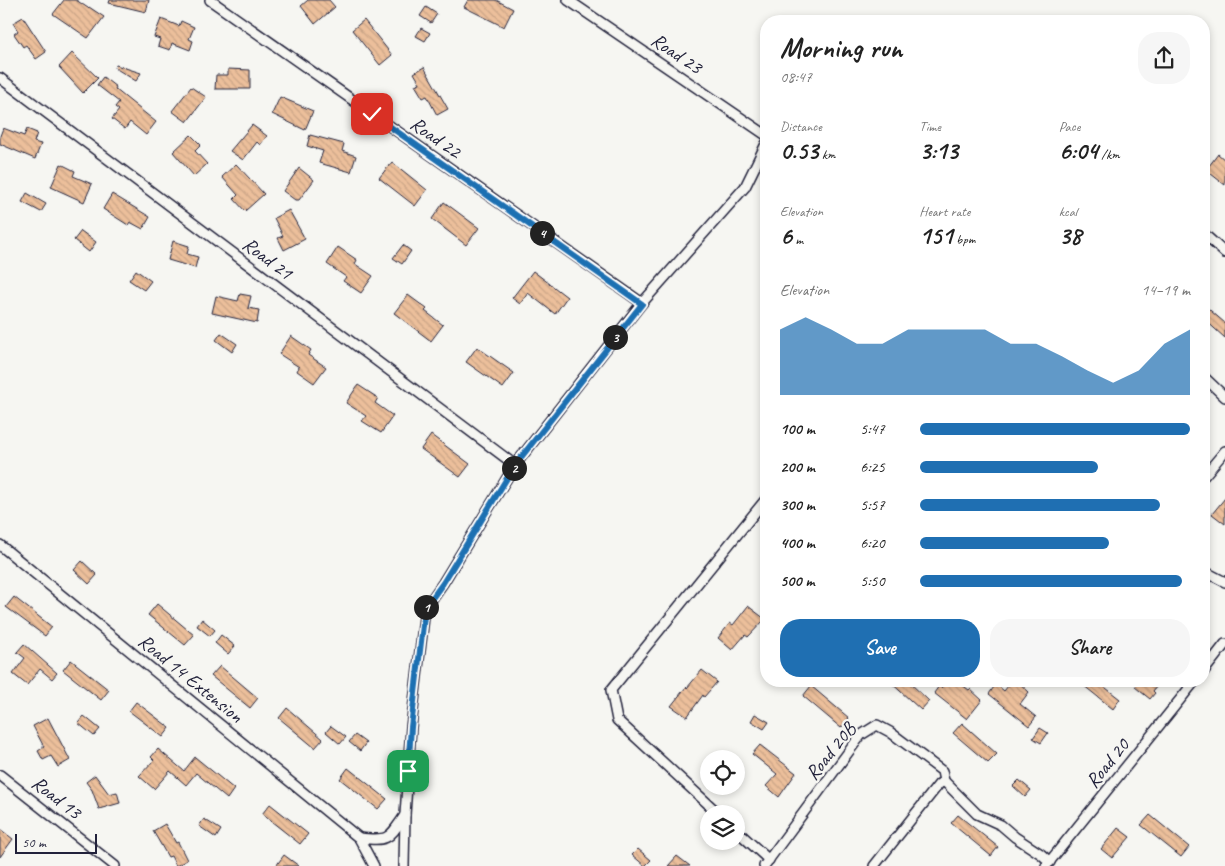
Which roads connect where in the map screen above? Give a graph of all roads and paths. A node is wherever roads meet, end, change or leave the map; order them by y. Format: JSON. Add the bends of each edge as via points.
{"nodes":[{"id":1,"x":210,"y":0,"type":"edge"},
{"id":2,"x":568,"y":0,"type":"edge"},
{"id":3,"x":0,"y":78,"type":"edge"},
{"id":4,"x":760,"y":131,"type":"edge"},
{"id":5,"x":760,"y":156,"type":"edge"},
{"id":6,"x":1210,"y":239,"type":"edge"},
{"id":7,"x":1225,"y":253,"type":"edge"},
{"id":8,"x":642,"y":304,"type":"junction"},
{"id":9,"x":1210,"y":383,"type":"edge"},
{"id":10,"x":1225,"y":397,"type":"edge"},
{"id":11,"x":1225,"y":451,"type":"edge"},
{"id":12,"x":515,"y":465,"type":"junction"},
{"id":13,"x":1210,"y":469,"type":"edge"},
{"id":14,"x":760,"y":506,"type":"edge"},
{"id":15,"x":0,"y":545,"type":"edge"},
{"id":16,"x":1210,"y":574,"type":"edge"},
{"id":17,"x":1225,"y":582,"type":"edge"},
{"id":18,"x":1225,"y":644,"type":"edge"},
{"id":19,"x":1210,"y":663,"type":"edge"},
{"id":20,"x":1190,"y":687,"type":"edge"},
{"id":21,"x":0,"y":775,"type":"edge"},
{"id":22,"x":944,"y":782,"type":"junction"},
{"id":23,"x":709,"y":805,"type":"edge"},
{"id":24,"x":405,"y":815,"type":"junction"},
{"id":25,"x":359,"y":838,"type":"junction"},
{"id":26,"x":745,"y":840,"type":"edge"},
{"id":27,"x":766,"y":863,"type":"edge"},
{"id":28,"x":1048,"y":864,"type":"edge"},
{"id":29,"x":115,"y":866,"type":"edge"},
{"id":30,"x":374,"y":866,"type":"edge"},
{"id":31,"x":404,"y":866,"type":"edge"},
{"id":32,"x":874,"y":866,"type":"edge"}],
"edges":[{"from":1,"to":8,"type":"street","name":"Road 22"},
{"from":2,"to":4,"type":"street","name":"Road 23"},
{"from":3,"to":12,"type":"street","name":"Road 21"},
{"from":5,"to":8,"type":"street","via":[[745,187]]},
{"from":6,"to":7,"type":"street"},
{"from":8,"to":12,"type":"street"},
{"from":9,"to":10,"type":"street"},
{"from":11,"to":13,"type":"street"},
{"from":12,"to":24,"type":"street","via":[[425,608]]},
{"from":14,"to":23,"type":"street","via":[[611,690],[617,720]]},
{"from":15,"to":25,"type":"street","name":"Road 14 Extension"},
{"from":16,"to":17,"type":"street"},
{"from":18,"to":19,"type":"street"},
{"from":20,"to":28,"type":"street","name":"Road 20"},
{"from":21,"to":29,"type":"street","name":"Road 13"},
{"from":22,"to":27,"type":"street","name":"Road 20B","via":[[942,771],[877,725],[861,735]]},
{"from":22,"to":28,"type":"street","via":[[977,814],[1001,825],[1041,854]]},
{"from":22,"to":32,"type":"street","via":[[939,784]]},
{"from":24,"to":25,"type":"street","via":[[392,835],[381,840]]},
{"from":24,"to":31,"type":"street"},
{"from":25,"to":30,"type":"street"},
{"from":26,"to":27,"type":"street"}]}
